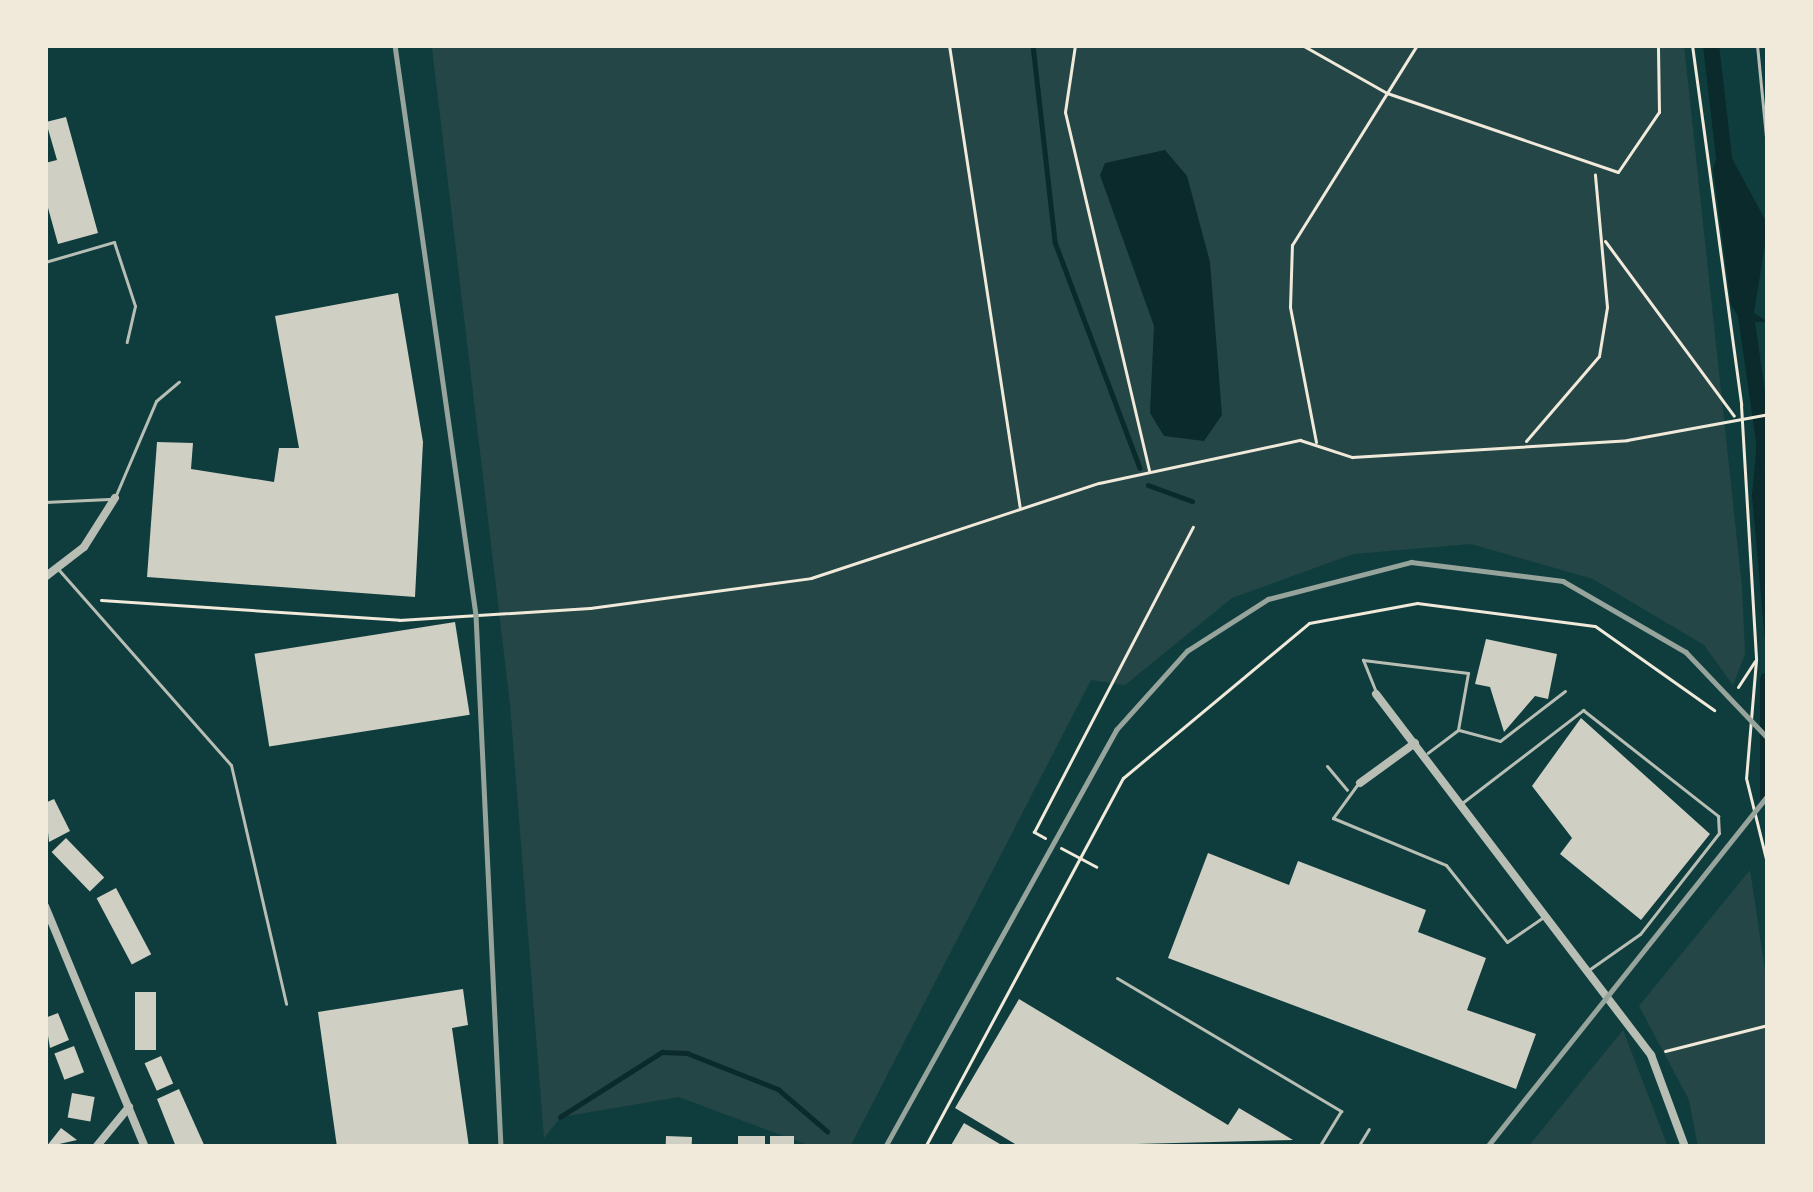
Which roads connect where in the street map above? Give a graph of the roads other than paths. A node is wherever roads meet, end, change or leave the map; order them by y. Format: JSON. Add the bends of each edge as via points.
{"nodes":[{"id":1,"x":1757,"y":45,"type":"edge"},
{"id":2,"x":1768,"y":158,"type":"edge"},
{"id":3,"x":45,"y":262,"type":"edge"},
{"id":4,"x":127,"y":342,"type":"dead end"},
{"id":5,"x":179,"y":382,"type":"dead end"},
{"id":6,"x":115,"y":498,"type":"junction"},
{"id":7,"x":45,"y":502,"type":"edge"},
{"id":8,"x":58,"y":568,"type":"junction"},
{"id":9,"x":45,"y":577,"type":"edge"},
{"id":10,"x":1565,"y":691,"type":"dead end"},
{"id":11,"x":1376,"y":694,"type":"joint"},
{"id":12,"x":1458,"y":730,"type":"junction"},
{"id":13,"x":1415,"y":743,"type":"junction"},
{"id":14,"x":1425,"y":755,"type":"junction"},
{"id":15,"x":1327,"y":766,"type":"dead end"},
{"id":16,"x":1360,"y":783,"type":"joint"},
{"id":17,"x":1348,"y":792,"type":"junction"},
{"id":18,"x":1461,"y":803,"type":"junction"},
{"id":19,"x":46,"y":911,"type":"edge"},
{"id":20,"x":1546,"y":915,"type":"junction"},
{"id":21,"x":1588,"y":970,"type":"junction"},
{"id":22,"x":1117,"y":978,"type":"dead end"},
{"id":23,"x":286,"y":1004,"type":"dead end"},
{"id":24,"x":129,"y":1107,"type":"junction"},
{"id":25,"x":1369,"y":1129,"type":"dead end"},
{"id":26,"x":96,"y":1147,"type":"edge"},
{"id":27,"x":145,"y":1147,"type":"edge"},
{"id":28,"x":1319,"y":1147,"type":"edge"},
{"id":29,"x":1358,"y":1147,"type":"edge"},
{"id":30,"x":1685,"y":1147,"type":"edge"}],
"edges":[{"from":1,"to":2,"type":"lane"},
{"from":3,"to":4,"type":"lane","via":[[114,242],[135,306]]},
{"from":5,"to":6,"type":"lane","via":[[156,401]]},
{"from":6,"to":7,"type":"lane"},
{"from":6,"to":8,"type":"street"},
{"from":8,"to":9,"type":"street"},
{"from":8,"to":23,"type":"lane","via":[[231,765]]},
{"from":10,"to":12,"type":"lane","via":[[1500,741]]},
{"from":11,"to":12,"type":"lane","via":[[1363,660],[1468,673]]},
{"from":11,"to":13,"type":"street"},
{"from":12,"to":14,"type":"lane"},
{"from":13,"to":14,"type":"street"},
{"from":13,"to":16,"type":"street"},
{"from":14,"to":18,"type":"street"},
{"from":15,"to":17,"type":"lane"},
{"from":16,"to":17,"type":"lane"},
{"from":17,"to":20,"type":"lane","via":[[1333,818],[1446,865],[1507,942]]},
{"from":18,"to":20,"type":"street"},
{"from":18,"to":21,"type":"lane","via":[[1583,710],[1718,816],[1719,833],[1640,934]]},
{"from":19,"to":24,"type":"street"},
{"from":20,"to":21,"type":"street"},
{"from":21,"to":30,"type":"street","via":[[1652,1055]]},
{"from":22,"to":28,"type":"lane","via":[[1341,1111]]},
{"from":24,"to":26,"type":"street"},
{"from":24,"to":27,"type":"street"},
{"from":25,"to":29,"type":"lane"}]}
